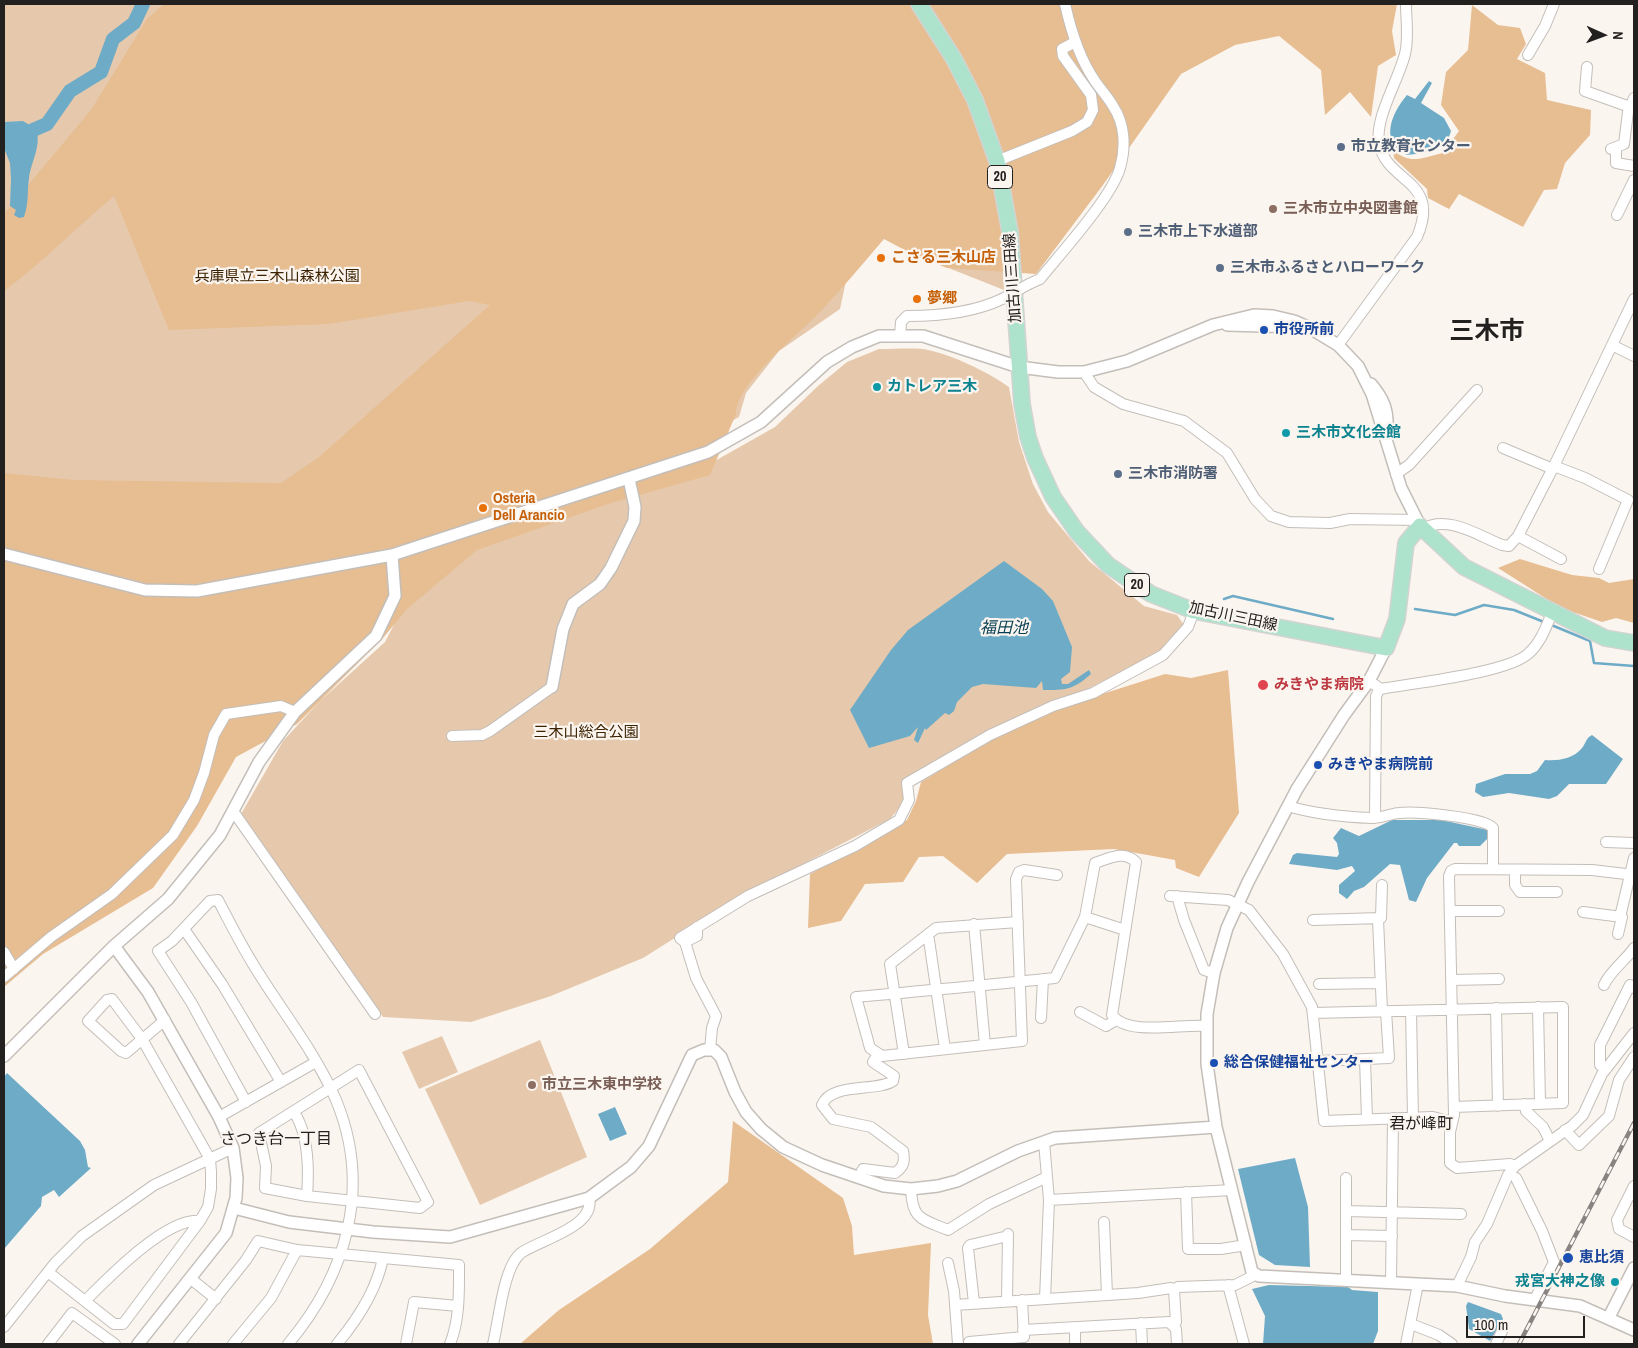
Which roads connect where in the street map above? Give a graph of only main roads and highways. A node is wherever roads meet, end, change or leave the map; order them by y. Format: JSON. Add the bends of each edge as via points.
{"nodes":[{"id":1,"x":919,"y":4,"type":"edge"},
{"id":2,"x":1634,"y":643,"type":"edge"}],
"edges":[{"from":1,"to":2,"type":"main road","name":"加古川三田線","number":"20","via":[[954,59],[974,100],[997,161],[1010,232],[1022,404],[1035,458],[1053,497],[1077,532],[1108,565],[1151,594],[1194,611],[1386,648],[1396,619],[1406,543],[1420,525],[1464,567],[1605,638]]}]}
